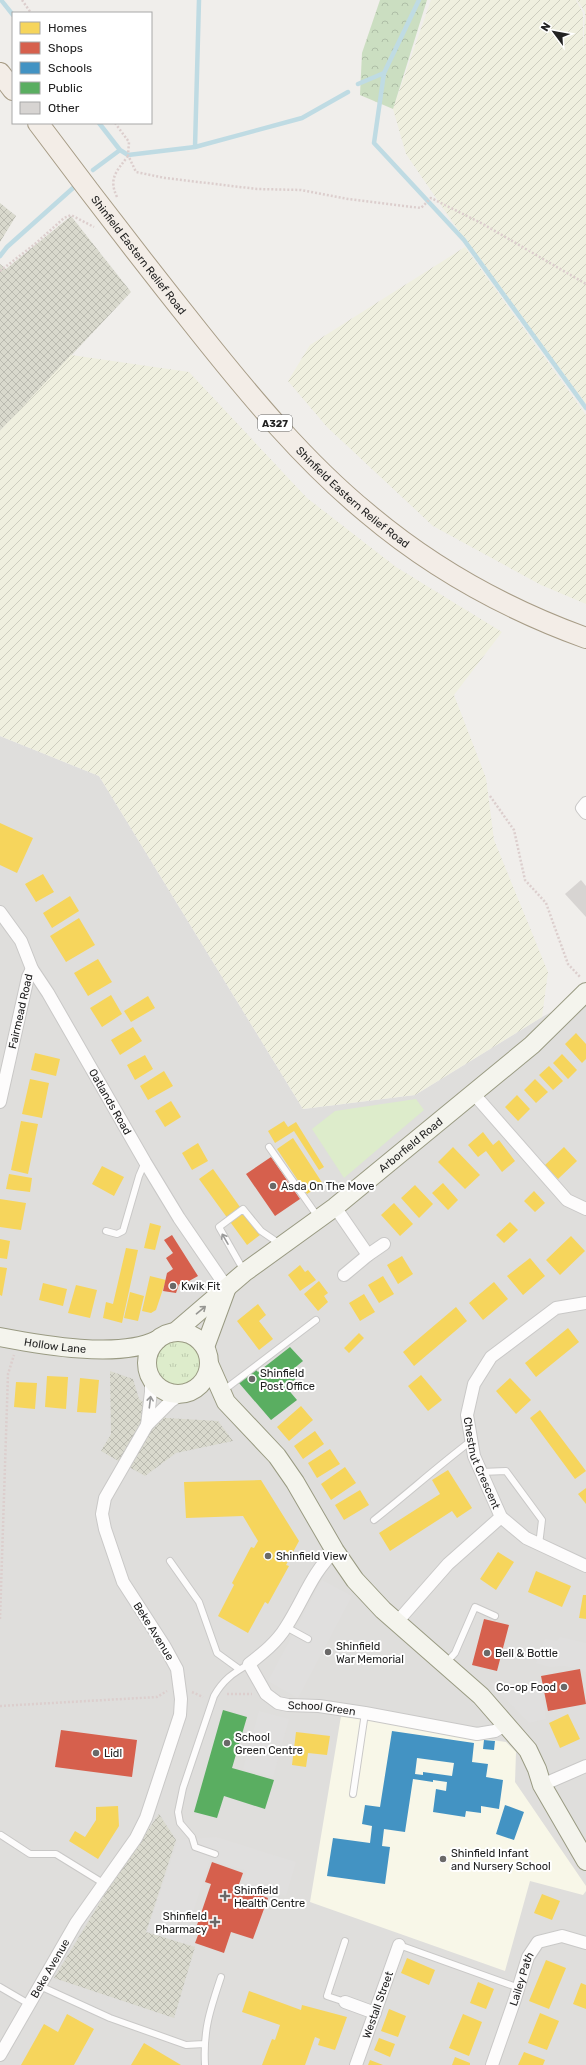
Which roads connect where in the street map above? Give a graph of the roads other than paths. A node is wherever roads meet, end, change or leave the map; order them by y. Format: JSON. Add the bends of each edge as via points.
{"nodes":[{"id":1,"x":0,"y":73,"type":"edge"},
{"id":2,"x":12,"y":89,"type":"edge"},
{"id":3,"x":39,"y":124,"type":"edge"},
{"id":4,"x":586,"y":638,"type":"edge"},
{"id":5,"x":586,"y":803,"type":"edge"},
{"id":6,"x":586,"y":813,"type":"edge"},
{"id":7,"x":0,"y":912,"type":"edge"},
{"id":8,"x":32,"y":969,"type":"junction"},
{"id":9,"x":586,"y":992,"type":"edge"},
{"id":10,"x":473,"y":1093,"type":"junction"},
{"id":11,"x":0,"y":1102,"type":"edge"},
{"id":12,"x":269,"y":1147,"type":"dead end"},
{"id":13,"x":145,"y":1162,"type":"junction"},
{"id":14,"x":334,"y":1207,"type":"junction"},
{"id":15,"x":586,"y":1209,"type":"edge"},
{"id":16,"x":318,"y":1217,"type":"junction"},
{"id":17,"x":106,"y":1231,"type":"dead end"},
{"id":18,"x":384,"y":1244,"type":"dead end"},
{"id":19,"x":281,"y":1245,"type":"junction"},
{"id":20,"x":368,"y":1255,"type":"junction"},
{"id":21,"x":245,"y":1272,"type":"junction"},
{"id":22,"x":344,"y":1275,"type":"dead end"},
{"id":23,"x":227,"y":1288,"type":"junction"},
{"id":24,"x":586,"y":1303,"type":"edge"},
{"id":25,"x":316,"y":1320,"type":"dead end"},
{"id":26,"x":175,"y":1332,"type":"junction"},
{"id":27,"x":0,"y":1337,"type":"edge"},
{"id":28,"x":157,"y":1340,"type":"junction"},
{"id":29,"x":205,"y":1347,"type":"junction"},
{"id":30,"x":112,"y":1351,"type":"junction"},
{"id":31,"x":210,"y":1366,"type":"junction"},
{"id":32,"x":150,"y":1376,"type":"junction"},
{"id":33,"x":186,"y":1393,"type":"junction"},
{"id":34,"x":223,"y":1398,"type":"junction"},
{"id":35,"x":147,"y":1425,"type":"junction"},
{"id":36,"x":471,"y":1440,"type":"junction"},
{"id":37,"x":481,"y":1472,"type":"junction"},
{"id":38,"x":501,"y":1517,"type":"junction"},
{"id":39,"x":374,"y":1520,"type":"dead end"},
{"id":40,"x":539,"y":1544,"type":"junction"},
{"id":41,"x":335,"y":1551,"type":"junction"},
{"id":42,"x":170,"y":1562,"type":"dead end"},
{"id":43,"x":586,"y":1566,"type":"edge"},
{"id":44,"x":495,"y":1616,"type":"dead end"},
{"id":45,"x":397,"y":1622,"type":"junction"},
{"id":46,"x":286,"y":1627,"type":"junction"},
{"id":47,"x":308,"y":1639,"type":"dead end"},
{"id":48,"x":445,"y":1664,"type":"junction"},
{"id":49,"x":244,"y":1667,"type":"junction"},
{"id":50,"x":365,"y":1713,"type":"junction"},
{"id":51,"x":507,"y":1724,"type":"junction"},
{"id":52,"x":586,"y":1766,"type":"edge"},
{"id":53,"x":542,"y":1785,"type":"junction"},
{"id":54,"x":353,"y":1794,"type":"dead end"},
{"id":55,"x":1,"y":1835,"type":"edge"},
{"id":56,"x":215,"y":1854,"type":"dead end"},
{"id":57,"x":586,"y":1861,"type":"edge"},
{"id":58,"x":103,"y":1883,"type":"junction"},
{"id":59,"x":345,"y":1941,"type":"dead end"},
{"id":60,"x":586,"y":1943,"type":"edge"},
{"id":61,"x":399,"y":1945,"type":"joint"},
{"id":62,"x":221,"y":1977,"type":"dead end"},
{"id":63,"x":40,"y":1986,"type":"junction"},
{"id":64,"x":0,"y":1987,"type":"edge"},
{"id":65,"x":519,"y":1988,"type":"junction"},
{"id":66,"x":345,"y":2002,"type":"joint"},
{"id":67,"x":29,"y":2004,"type":"junction"},
{"id":68,"x":375,"y":2013,"type":"junction"},
{"id":69,"x":204,"y":2044,"type":"junction"},
{"id":70,"x":0,"y":2055,"type":"edge"},
{"id":71,"x":205,"y":2065,"type":"edge"},
{"id":72,"x":356,"y":2065,"type":"edge"},
{"id":73,"x":492,"y":2065,"type":"edge"}],
"edges":[{"from":1,"to":2,"type":"main road"},
{"from":3,"to":4,"type":"main road","name":"Shinfield Eastern Relief Road","number":"A327","via":[[123,236],[259,406],[315,465],[365,512],[465,583],[519,610]]},
{"from":5,"to":6,"type":"street","via":[[582,808]]},
{"from":7,"to":8,"type":"street","name":"Oatlands Road","via":[[21,941]]},
{"from":8,"to":11,"type":"street","name":"Fairmead Road"},
{"from":8,"to":13,"type":"street","name":"Oatlands Road"},
{"from":9,"to":10,"type":"main road","name":"Arborfield Road","via":[[532,1045]]},
{"from":10,"to":14,"type":"main road","name":"Arborfield Road"},
{"from":10,"to":15,"type":"street","via":[[567,1200]]},
{"from":12,"to":16,"type":"lane"},
{"from":13,"to":17,"type":"lane","via":[[123,1232],[117,1234]]},
{"from":13,"to":23,"type":"street","name":"Oatlands Road","via":[[179,1218]]},
{"from":14,"to":16,"type":"main road","name":"Arborfield Road"},
{"from":14,"to":20,"type":"street"},
{"from":16,"to":19,"type":"main road","name":"Arborfield Road"},
{"from":18,"to":20,"type":"street"},
{"from":19,"to":21,"type":"main road","name":"Arborfield Road"},
{"from":21,"to":19,"type":"lane","one_way":true,"via":[[219,1227],[243,1209],[261,1231]]},
{"from":20,"to":22,"type":"street"},
{"from":21,"to":23,"type":"main road","name":"Arborfield Road"},
{"from":26,"to":23,"type":"main road","name":"Arborfield Road","one_way":true},
{"from":23,"to":29,"type":"main road","name":"Arborfield Road"},
{"from":24,"to":36,"type":"street","name":"Chestnut Crescent","via":[[556,1308],[491,1357],[474,1384],[467,1415]]},
{"from":25,"to":34,"type":"lane"},
{"from":26,"to":28,"type":"main road"},
{"from":26,"to":29,"type":"main road","via":[[192,1335]]},
{"from":27,"to":30,"type":"main road","name":"Hollow Lane"},
{"from":28,"to":30,"type":"main road","name":"Hollow Lane"},
{"from":28,"to":32,"type":"main road","via":[[150,1349],[147,1361]]},
{"from":29,"to":31,"type":"main road"},
{"from":30,"to":32,"type":"main road","name":"Hollow Lane"},
{"from":31,"to":33,"type":"main road","via":[[204,1381]]},
{"from":31,"to":34,"type":"main road"},
{"from":32,"to":33,"type":"main road","via":[[168,1393]]},
{"from":35,"to":32,"type":"street","one_way":true},
{"from":33,"to":34,"type":"main road"},
{"from":33,"to":35,"type":"street"},
{"from":34,"to":41,"type":"main road","via":[[277,1456],[296,1482]]},
{"from":35,"to":58,"type":"street","name":"Beke Avenue","via":[[105,1498],[102,1514],[123,1582],[177,1669],[180,1715],[146,1818],[136,1838]]},
{"from":36,"to":37,"type":"street","name":"Chestnut Crescent"},
{"from":36,"to":39,"type":"lane"},
{"from":37,"to":38,"type":"street","name":"Chestnut Crescent"},
{"from":37,"to":40,"type":"lane","via":[[506,1471],[542,1520]]},
{"from":38,"to":40,"type":"street","name":"Chestnut Crescent","via":[[526,1538]]},
{"from":38,"to":45,"type":"street","name":"Chestnut Crescent","via":[[448,1564]]},
{"from":40,"to":43,"type":"street","name":"Chestnut Crescent"},
{"from":41,"to":45,"type":"main road","via":[[355,1580]]},
{"from":41,"to":46,"type":"street","via":[[322,1563]]},
{"from":42,"to":49,"type":"lane","via":[[198,1602],[217,1653]]},
{"from":44,"to":48,"type":"lane","via":[[476,1607],[454,1653]]},
{"from":45,"to":48,"type":"main road"},
{"from":46,"to":47,"type":"lane"},
{"from":46,"to":49,"type":"street","via":[[267,1649]]},
{"from":48,"to":51,"type":"main road","via":[[481,1696]]},
{"from":49,"to":50,"type":"street","name":"School Green","via":[[266,1694],[278,1703]]},
{"from":49,"to":56,"type":"lane","via":[[221,1683],[214,1696],[183,1788],[178,1812],[180,1822],[192,1838],[195,1847]]},
{"from":50,"to":51,"type":"street","name":"School Green","via":[[478,1734],[495,1731]]},
{"from":50,"to":54,"type":"lane"},
{"from":51,"to":53,"type":"main road","via":[[528,1750]]},
{"from":52,"to":53,"type":"street"},
{"from":53,"to":57,"type":"main road"},
{"from":55,"to":58,"type":"lane","via":[[30,1854],[56,1854]]},
{"from":58,"to":63,"type":"street","name":"Beke Avenue","via":[[76,1923]]},
{"from":59,"to":66,"type":"lane","via":[[327,1996]]},
{"from":60,"to":65,"type":"street","name":"Lailey Path","via":[[562,1936],[538,1942],[528,1957]]},
{"from":61,"to":65,"type":"lane"},
{"from":61,"to":68,"type":"street","name":"Westall Street"},
{"from":62,"to":69,"type":"lane","via":[[206,2023]]},
{"from":63,"to":67,"type":"street","name":"Beke Avenue"},
{"from":63,"to":69,"type":"lane","via":[[110,2018],[186,2045]]},
{"from":64,"to":67,"type":"lane"},
{"from":65,"to":73,"type":"street","name":"Lailey Path"},
{"from":66,"to":68,"type":"street"},
{"from":67,"to":70,"type":"street","name":"Beke Avenue"},
{"from":68,"to":72,"type":"street","name":"Westall Street"},
{"from":69,"to":71,"type":"lane"}]}
